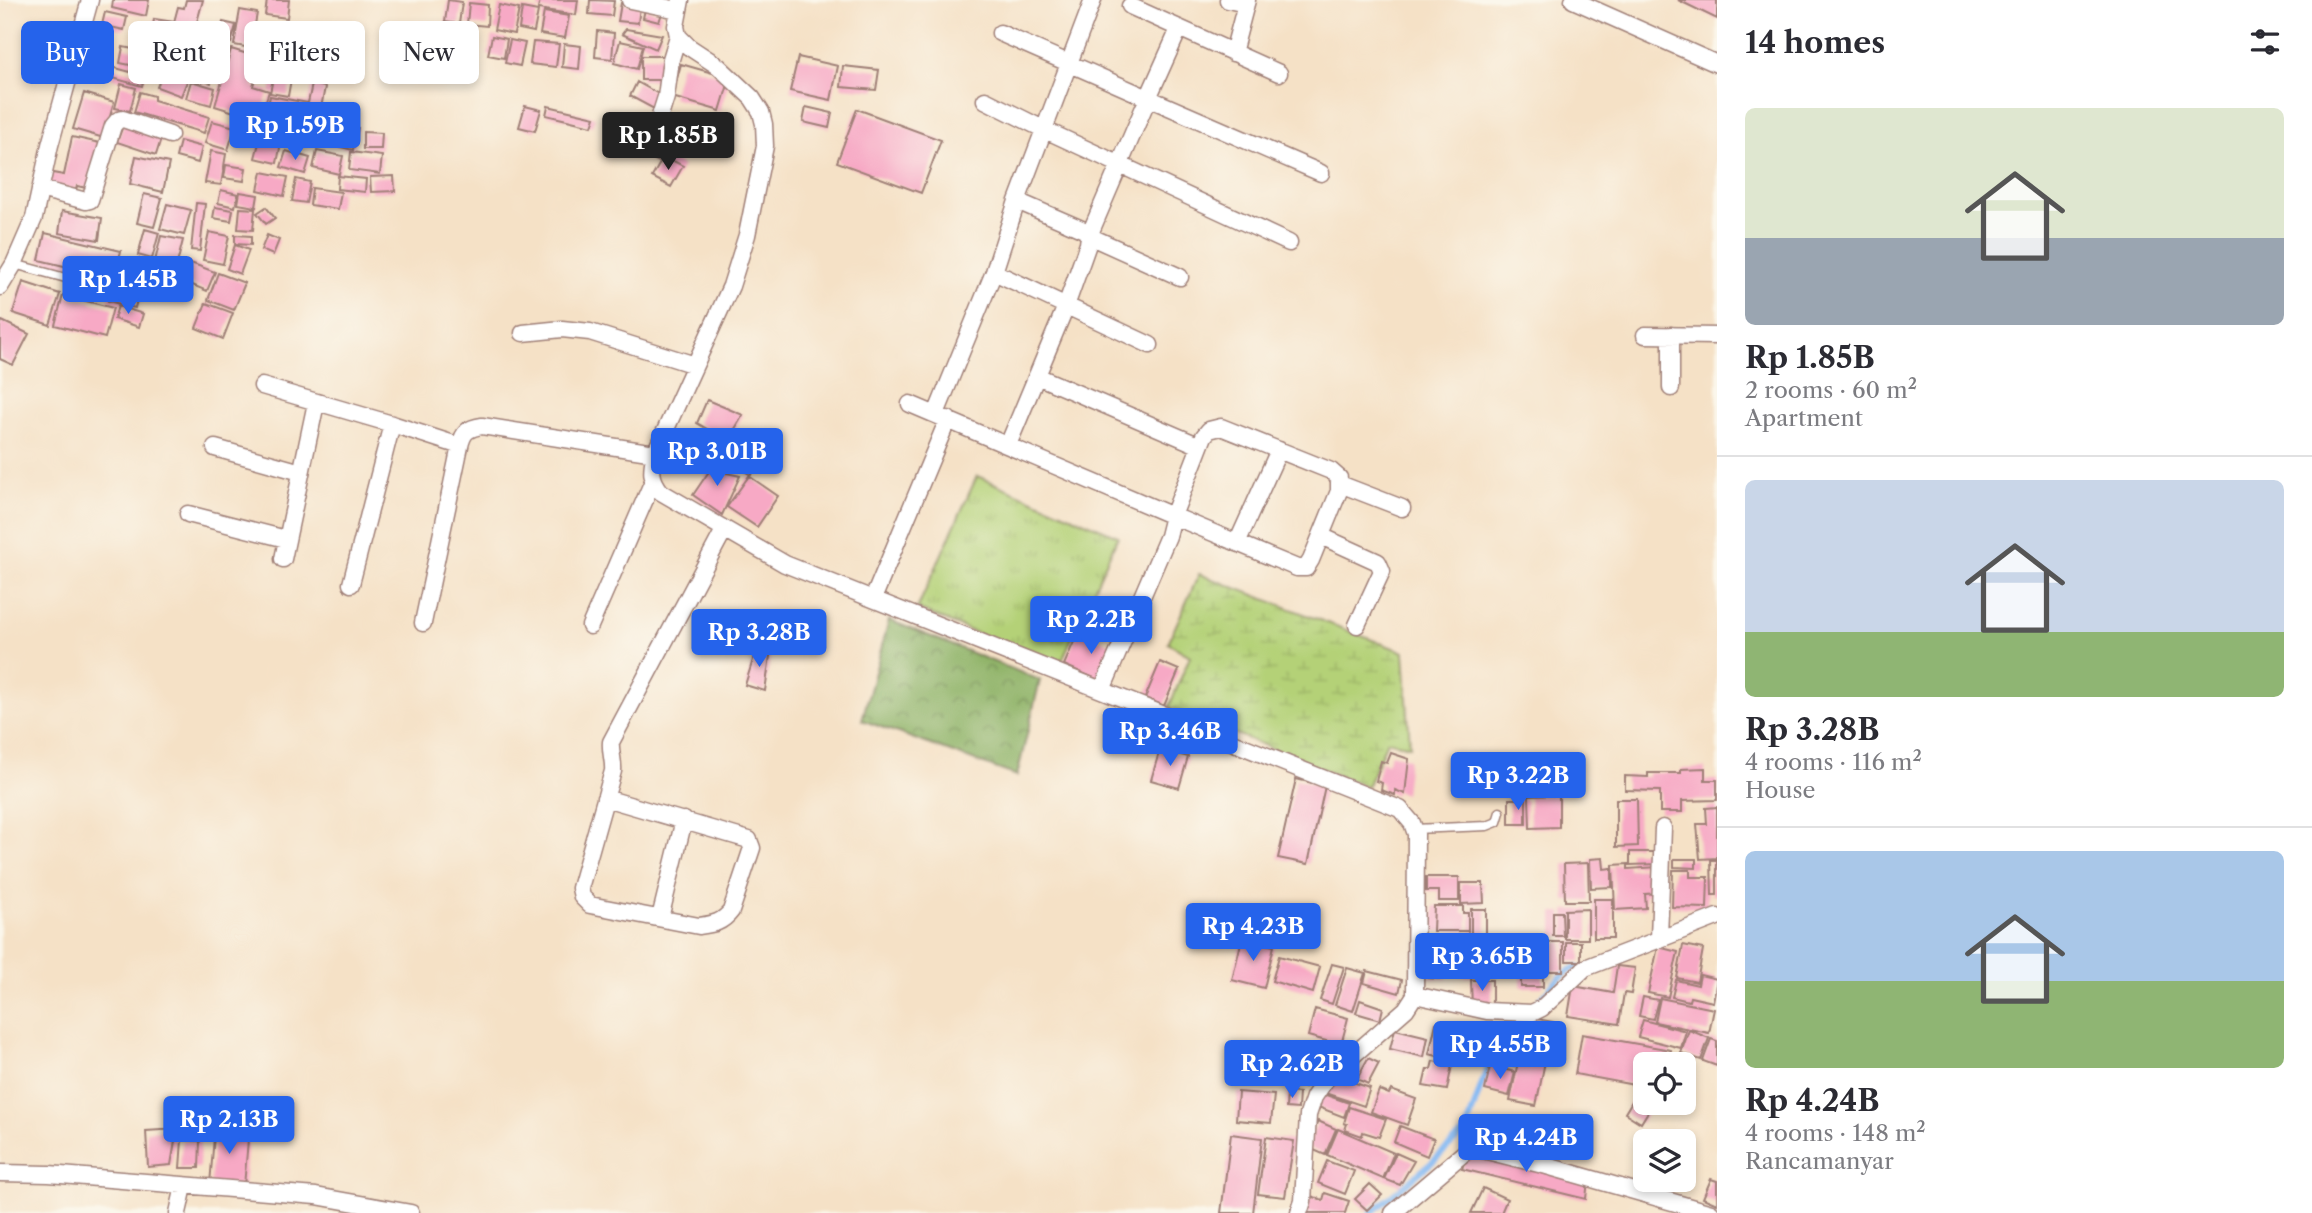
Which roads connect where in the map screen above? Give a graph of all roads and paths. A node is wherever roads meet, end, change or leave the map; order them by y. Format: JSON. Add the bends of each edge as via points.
{"nodes":[{"id":1,"x":90,"y":0,"type":"edge"},
{"id":2,"x":630,"y":0,"type":"edge"},
{"id":3,"x":1093,"y":0,"type":"edge"},
{"id":4,"x":1228,"y":0,"type":"edge"},
{"id":5,"x":1573,"y":0,"type":"edge"},
{"id":6,"x":1246,"y":2,"type":"edge"},
{"id":7,"x":680,"y":5,"type":"edge"},
{"id":8,"x":1130,"y":6,"type":"dead end"},
{"id":9,"x":1179,"y":29,"type":"junction"},
{"id":10,"x":1000,"y":33,"type":"dead end"},
{"id":11,"x":678,"y":36,"type":"junction"},
{"id":12,"x":1233,"y":53,"type":"junction"},
{"id":13,"x":1716,"y":61,"type":"edge"},
{"id":14,"x":1070,"y":64,"type":"junction"},
{"id":15,"x":1279,"y":73,"type":"dead end"},
{"id":16,"x":1148,"y":98,"type":"junction"},
{"id":17,"x":985,"y":100,"type":"dead end"},
{"id":18,"x":656,"y":129,"type":"dead end"},
{"id":19,"x":1043,"y":130,"type":"junction"},
{"id":20,"x":170,"y":135,"type":"dead end"},
{"id":21,"x":1118,"y":165,"type":"junction"},
{"id":22,"x":1321,"y":173,"type":"dead end"},
{"id":23,"x":40,"y":189,"type":"junction"},
{"id":24,"x":1017,"y":201,"type":"junction"},
{"id":25,"x":1089,"y":236,"type":"junction"},
{"id":26,"x":1289,"y":243,"type":"dead end"},
{"id":27,"x":14,"y":264,"type":"junction"},
{"id":28,"x":994,"y":272,"type":"junction"},
{"id":29,"x":1180,"y":277,"type":"dead end"},
{"id":30,"x":0,"y":287,"type":"edge"},
{"id":31,"x":99,"y":287,"type":"dead end"},
{"id":32,"x":1066,"y":306,"type":"junction"},
{"id":33,"x":523,"y":333,"type":"dead end"},
{"id":34,"x":1645,"y":335,"type":"dead end"},
{"id":35,"x":1671,"y":335,"type":"junction"},
{"id":36,"x":1717,"y":336,"type":"edge"},
{"id":37,"x":1150,"y":345,"type":"dead end"},
{"id":38,"x":695,"y":365,"type":"junction"},
{"id":39,"x":1037,"y":376,"type":"junction"},
{"id":40,"x":262,"y":386,"type":"dead end"},
{"id":41,"x":1671,"y":388,"type":"dead end"},
{"id":42,"x":316,"y":403,"type":"junction"},
{"id":43,"x":910,"y":404,"type":"dead end"},
{"id":44,"x":942,"y":417,"type":"junction"},
{"id":45,"x":392,"y":424,"type":"junction"},
{"id":46,"x":1008,"y":445,"type":"junction"},
{"id":47,"x":460,"y":446,"type":"junction"},
{"id":48,"x":1200,"y":446,"type":"junction"},
{"id":49,"x":215,"y":448,"type":"dead end"},
{"id":50,"x":1279,"y":450,"type":"junction"},
{"id":51,"x":655,"y":453,"type":"junction"},
{"id":52,"x":301,"y":472,"type":"junction"},
{"id":53,"x":653,"y":481,"type":"junction"},
{"id":54,"x":1340,"y":484,"type":"junction"},
{"id":55,"x":1402,"y":508,"type":"dead end"},
{"id":56,"x":188,"y":514,"type":"dead end"},
{"id":57,"x":1173,"y":516,"type":"junction"},
{"id":58,"x":724,"y":530,"type":"junction"},
{"id":59,"x":1321,"y":536,"type":"junction"},
{"id":60,"x":286,"y":539,"type":"junction"},
{"id":61,"x":1237,"y":543,"type":"junction"},
{"id":62,"x":283,"y":559,"type":"dead end"},
{"id":63,"x":351,"y":584,"type":"dead end"},
{"id":64,"x":873,"y":599,"type":"junction"},
{"id":65,"x":423,"y":623,"type":"dead end"},
{"id":66,"x":1357,"y":625,"type":"dead end"},
{"id":67,"x":590,"y":626,"type":"dead end"},
{"id":68,"x":1102,"y":690,"type":"junction"},
{"id":69,"x":606,"y":798,"type":"junction"},
{"id":70,"x":1500,"y":811,"type":"dead end"},
{"id":71,"x":684,"y":820,"type":"junction"},
{"id":72,"x":1663,"y":828,"type":"dead end"},
{"id":73,"x":1414,"y":829,"type":"junction"},
{"id":74,"x":1717,"y":917,"type":"edge"},
{"id":75,"x":660,"y":918,"type":"junction"},
{"id":76,"x":1659,"y":938,"type":"junction"},
{"id":77,"x":1415,"y":995,"type":"junction"},
{"id":78,"x":0,"y":1172,"type":"edge"},
{"id":79,"x":184,"y":1186,"type":"junction"},
{"id":80,"x":178,"y":1213,"type":"edge"},
{"id":81,"x":411,"y":1213,"type":"edge"},
{"id":82,"x":1298,"y":1213,"type":"edge"},
{"id":83,"x":1393,"y":1213,"type":"edge"},
{"id":84,"x":1711,"y":1213,"type":"edge"}],
"edges":[{"from":1,"to":23,"type":"street"},
{"from":2,"to":7,"type":"street"},
{"from":3,"to":14,"type":"street"},
{"from":4,"to":6,"type":"street"},
{"from":5,"to":13,"type":"street"},
{"from":6,"to":12,"type":"street"},
{"from":7,"to":11,"type":"street"},
{"from":8,"to":9,"type":"street"},
{"from":9,"to":12,"type":"street"},
{"from":9,"to":16,"type":"street"},
{"from":10,"to":14,"type":"street"},
{"from":11,"to":18,"type":"street"},
{"from":11,"to":38,"type":"street","via":[[752,98],[764,124],[765,146],[747,235],[731,286]]},
{"from":12,"to":15,"type":"street"},
{"from":14,"to":16,"type":"street"},
{"from":14,"to":19,"type":"street"},
{"from":16,"to":21,"type":"street"},
{"from":16,"to":22,"type":"street"},
{"from":17,"to":19,"type":"street"},
{"from":19,"to":21,"type":"street"},
{"from":19,"to":24,"type":"street"},
{"from":20,"to":23,"type":"street","via":[[118,120],[90,200]]},
{"from":21,"to":25,"type":"street"},
{"from":21,"to":26,"type":"street"},
{"from":23,"to":27,"type":"street","via":[[34,218]]},
{"from":24,"to":25,"type":"street"},
{"from":24,"to":28,"type":"street"},
{"from":25,"to":29,"type":"street"},
{"from":25,"to":32,"type":"street"},
{"from":27,"to":30,"type":"street"},
{"from":27,"to":31,"type":"lane"},
{"from":28,"to":32,"type":"street"},
{"from":28,"to":44,"type":"street"},
{"from":32,"to":37,"type":"street"},
{"from":32,"to":39,"type":"street"},
{"from":33,"to":38,"type":"street","via":[[590,332]]},
{"from":34,"to":35,"type":"street"},
{"from":35,"to":36,"type":"street"},
{"from":35,"to":41,"type":"street"},
{"from":38,"to":51,"type":"street"},
{"from":39,"to":46,"type":"street"},
{"from":39,"to":48,"type":"street"},
{"from":40,"to":42,"type":"street"},
{"from":42,"to":45,"type":"street"},
{"from":42,"to":52,"type":"street"},
{"from":43,"to":44,"type":"street"},
{"from":44,"to":46,"type":"street"},
{"from":44,"to":64,"type":"street"},
{"from":45,"to":47,"type":"street"},
{"from":45,"to":63,"type":"street"},
{"from":46,"to":57,"type":"street"},
{"from":47,"to":51,"type":"street","via":[[462,434],[482,426]]},
{"from":47,"to":65,"type":"street"},
{"from":48,"to":50,"type":"street","via":[[1209,430],[1221,427]]},
{"from":48,"to":57,"type":"street"},
{"from":49,"to":52,"type":"street"},
{"from":50,"to":54,"type":"street","via":[[1331,471]]},
{"from":50,"to":61,"type":"street"},
{"from":51,"to":53,"type":"street"},
{"from":52,"to":60,"type":"street"},
{"from":53,"to":58,"type":"street","via":[[661,492]]},
{"from":53,"to":67,"type":"street"},
{"from":54,"to":55,"type":"street"},
{"from":54,"to":59,"type":"street"},
{"from":56,"to":60,"type":"street"},
{"from":57,"to":61,"type":"street"},
{"from":57,"to":68,"type":"street"},
{"from":58,"to":64,"type":"street","via":[[785,564]]},
{"from":58,"to":69,"type":"street","via":[[611,742],[614,762]]},
{"from":59,"to":61,"type":"street","via":[[1306,568]]},
{"from":59,"to":66,"type":"street","via":[[1378,562],[1382,570]]},
{"from":60,"to":62,"type":"street"},
{"from":64,"to":68,"type":"street"},
{"from":68,"to":73,"type":"street","via":[[1400,809]]},
{"from":69,"to":71,"type":"street"},
{"from":69,"to":75,"type":"street","via":[[580,888],[582,897],[590,905]]},
{"from":70,"to":73,"type":"lane","via":[[1497,822],[1487,826]]},
{"from":71,"to":75,"type":"street"},
{"from":71,"to":75,"type":"street","via":[[749,840],[752,848],[725,919],[699,926]]},
{"from":72,"to":76,"type":"street"},
{"from":73,"to":77,"type":"street"},
{"from":74,"to":76,"type":"street"},
{"from":76,"to":77,"type":"street","via":[[1585,968],[1532,1013],[1487,1011]]},
{"from":77,"to":82,"type":"street","via":[[1406,1009],[1326,1079],[1314,1097]]},
{"from":78,"to":79,"type":"street"},
{"from":79,"to":80,"type":"street"},
{"from":79,"to":81,"type":"street","via":[[316,1196]]},
{"from":83,"to":84,"type":"street","via":[[1471,1147]]}]}
